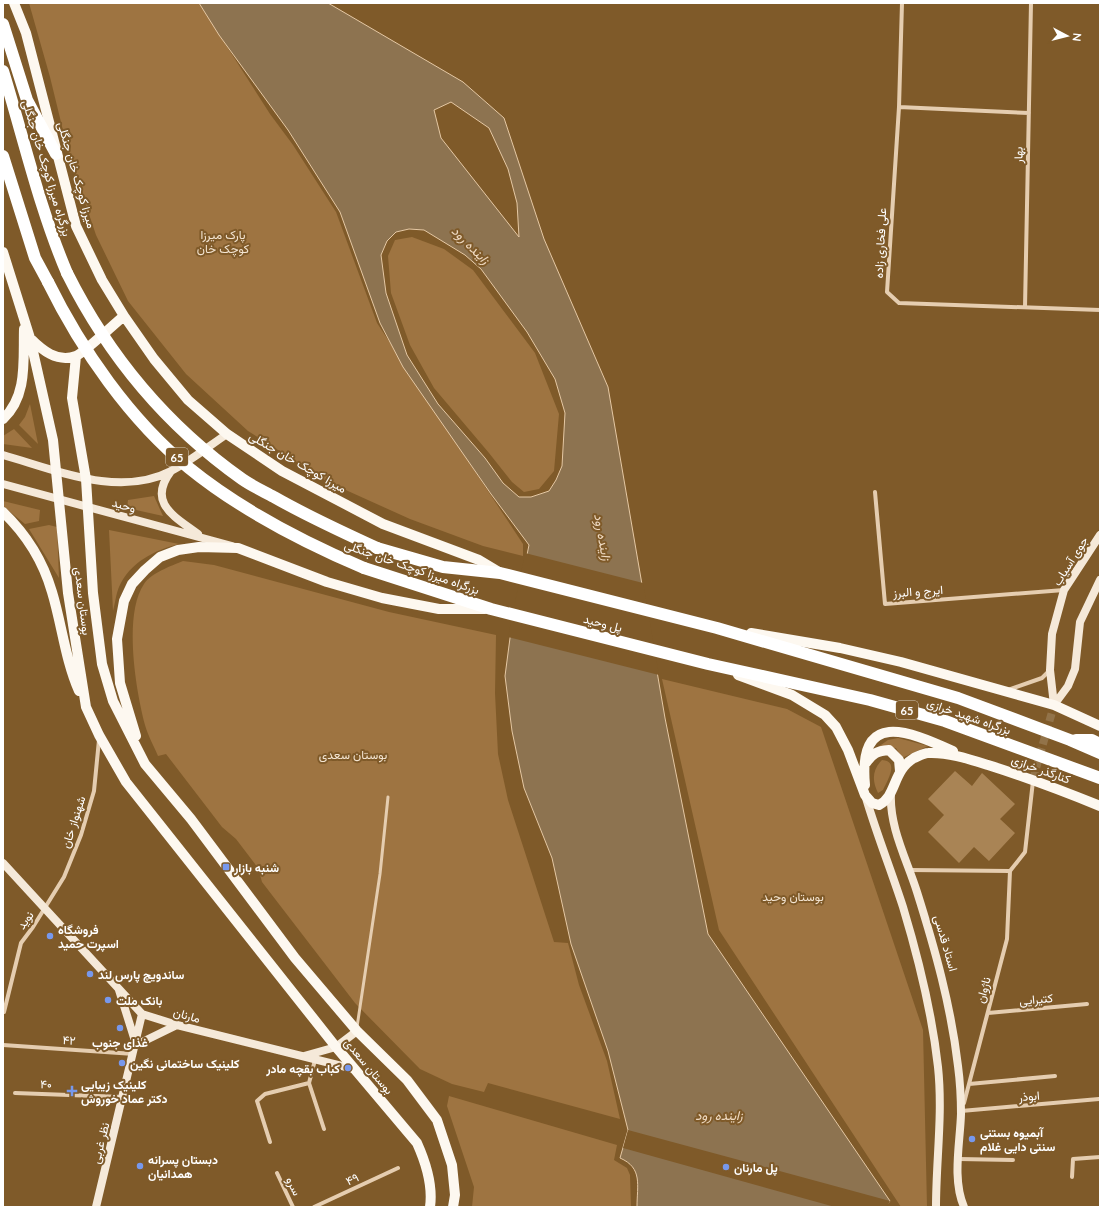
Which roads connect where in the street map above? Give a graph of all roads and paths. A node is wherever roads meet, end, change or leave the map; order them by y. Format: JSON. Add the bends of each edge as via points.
{"nodes":[{"id":1,"x":14,"y":3,"type":"edge"},
{"id":2,"x":902,"y":3,"type":"edge"},
{"id":3,"x":1031,"y":3,"type":"edge"},
{"id":4,"x":3,"y":24,"type":"edge"},
{"id":5,"x":3,"y":71,"type":"edge"},
{"id":6,"x":899,"y":107,"type":"junction"},
{"id":7,"x":1029,"y":113,"type":"junction"},
{"id":8,"x":56,"y":154,"type":"junction"},
{"id":9,"x":3,"y":156,"type":"edge"},
{"id":10,"x":3,"y":252,"type":"edge"},
{"id":11,"x":1025,"y":307,"type":"junction"},
{"id":12,"x":1100,"y":310,"type":"edge"},
{"id":13,"x":124,"y":316,"type":"junction"},
{"id":14,"x":24,"y":319,"type":"junction"},
{"id":15,"x":30,"y":338,"type":"junction"},
{"id":16,"x":76,"y":356,"type":"junction"},
{"id":17,"x":3,"y":419,"type":"edge"},
{"id":18,"x":227,"y":434,"type":"junction"},
{"id":19,"x":3,"y":455,"type":"edge"},
{"id":20,"x":56,"y":470,"type":"junction"},
{"id":21,"x":172,"y":471,"type":"junction"},
{"id":22,"x":86,"y":479,"type":"junction"},
{"id":23,"x":3,"y":484,"type":"edge"},
{"id":24,"x":875,"y":492,"type":"dead end"},
{"id":25,"x":59,"y":498,"type":"junction"},
{"id":26,"x":88,"y":507,"type":"junction"},
{"id":27,"x":3,"y":512,"type":"edge"},
{"id":28,"x":1100,"y":535,"type":"edge"},
{"id":29,"x":200,"y":536,"type":"junction"},
{"id":30,"x":238,"y":548,"type":"junction"},
{"id":31,"x":500,"y":573,"type":"junction"},
{"id":32,"x":1100,"y":580,"type":"edge"},
{"id":33,"x":1064,"y":590,"type":"junction"},
{"id":34,"x":491,"y":609,"type":"junction"},
{"id":35,"x":717,"y":628,"type":"junction"},
{"id":36,"x":708,"y":664,"type":"junction"},
{"id":37,"x":1050,"y":670,"type":"junction"},
{"id":38,"x":1007,"y":691,"type":"junction"},
{"id":39,"x":1054,"y":705,"type":"junction"},
{"id":40,"x":86,"y":707,"type":"junction"},
{"id":41,"x":1100,"y":726,"type":"edge"},
{"id":42,"x":99,"y":735,"type":"junction"},
{"id":43,"x":1070,"y":740,"type":"junction"},
{"id":44,"x":1100,"y":744,"type":"edge"},
{"id":45,"x":1100,"y":753,"type":"edge"},
{"id":46,"x":972,"y":760,"type":"junction"},
{"id":47,"x":145,"y":764,"type":"junction"},
{"id":48,"x":864,"y":765,"type":"junction"},
{"id":49,"x":900,"y":771,"type":"junction"},
{"id":50,"x":1100,"y":778,"type":"edge"},
{"id":51,"x":1033,"y":779,"type":"junction"},
{"id":52,"x":891,"y":793,"type":"junction"},
{"id":53,"x":866,"y":795,"type":"junction"},
{"id":54,"x":388,"y":797,"type":"dead end"},
{"id":55,"x":1100,"y":806,"type":"edge"},
{"id":56,"x":3,"y":863,"type":"edge"},
{"id":57,"x":910,"y":870,"type":"junction"},
{"id":58,"x":1010,"y":871,"type":"junction"},
{"id":59,"x":44,"y":909,"type":"junction"},
{"id":60,"x":119,"y":989,"type":"junction"},
{"id":61,"x":1087,"y":1004,"type":"dead end"},
{"id":62,"x":4,"y":1012,"type":"dead end"},
{"id":63,"x":988,"y":1013,"type":"junction"},
{"id":64,"x":142,"y":1014,"type":"junction"},
{"id":65,"x":177,"y":1025,"type":"junction"},
{"id":66,"x":356,"y":1031,"type":"junction"},
{"id":67,"x":3,"y":1045,"type":"edge"},
{"id":68,"x":136,"y":1045,"type":"junction"},
{"id":69,"x":336,"y":1048,"type":"junction"},
{"id":70,"x":134,"y":1054,"type":"junction"},
{"id":71,"x":299,"y":1056,"type":"junction"},
{"id":72,"x":315,"y":1060,"type":"junction"},
{"id":73,"x":354,"y":1069,"type":"junction"},
{"id":74,"x":1055,"y":1076,"type":"dead end"},
{"id":75,"x":309,"y":1083,"type":"junction"},
{"id":76,"x":969,"y":1084,"type":"junction"},
{"id":77,"x":15,"y":1093,"type":"dead end"},
{"id":78,"x":123,"y":1098,"type":"junction"},
{"id":79,"x":1099,"y":1099,"type":"dead end"},
{"id":80,"x":961,"y":1112,"type":"junction"},
{"id":81,"x":324,"y":1129,"type":"dead end"},
{"id":82,"x":270,"y":1142,"type":"dead end"},
{"id":83,"x":1100,"y":1157,"type":"edge"},
{"id":84,"x":959,"y":1159,"type":"junction"},
{"id":85,"x":1013,"y":1160,"type":"dead end"},
{"id":86,"x":398,"y":1168,"type":"dead end"},
{"id":87,"x":277,"y":1173,"type":"dead end"},
{"id":88,"x":1072,"y":1177,"type":"dead end"},
{"id":89,"x":320,"y":1206,"type":"edge"},
{"id":90,"x":96,"y":1207,"type":"edge"},
{"id":91,"x":293,"y":1207,"type":"edge"},
{"id":92,"x":314,"y":1207,"type":"edge"},
{"id":93,"x":430,"y":1207,"type":"edge"},
{"id":94,"x":454,"y":1207,"type":"edge"},
{"id":95,"x":936,"y":1207,"type":"edge"},
{"id":96,"x":964,"y":1207,"type":"edge"}],
"edges":[{"from":1,"to":8,"type":"main road","name":"میرزا کوچک خان جنگلی","via":[[26,33]]},
{"from":2,"to":6,"type":"street","name":"علی فخاری زاده"},
{"from":3,"to":7,"type":"street","name":"بهار"},
{"from":4,"to":8,"type":"highway","via":[[27,100]]},
{"from":5,"to":31,"type":"highway","name":"بزرگراه میرزا کوچک خان جنگلی","number":"65","bridge":true,"via":[[51,236],[67,272],[84,307],[111,350],[149,396],[204,450],[243,480],[318,522],[377,548],[443,567]]},
{"from":6,"to":7,"type":"street"},
{"from":6,"to":11,"type":"street","name":"علی فخاری زاده","via":[[887,292],[899,303]]},
{"from":7,"to":11,"type":"street","name":"بهار"},
{"from":8,"to":13,"type":"main road","name":"میرزا کوچک خان جنگلی","via":[[76,226],[102,280]]},
{"from":9,"to":34,"type":"highway","name":"بزرگراه میرزا کوچک خان جنگلی","number":"65","bridge":true,"via":[[35,258],[63,313],[91,359],[157,439],[188,468],[271,523],[315,547],[364,568]]},
{"from":10,"to":14,"type":"main road"},
{"from":11,"to":12,"type":"street","name":"علی فخاری زاده"},
{"from":13,"to":16,"type":"main road"},
{"from":13,"to":18,"type":"main road","name":"میرزا کوچک خان جنگلی","via":[[154,359],[188,400]]},
{"from":14,"to":15,"type":"main road","name":"بوستان سعدی"},
{"from":14,"to":17,"type":"main road","via":[[20,394],[15,406]]},
{"from":15,"to":16,"type":"main road","via":[[42,350],[52,355]]},
{"from":15,"to":20,"type":"main road","name":"بوستان سعدی","via":[[53,440]]},
{"from":16,"to":22,"type":"main road","name":"بوستان سعدی","via":[[72,398]]},
{"from":18,"to":21,"type":"main road","name":"وحید"},
{"from":18,"to":31,"type":"main road","name":"میرزا کوچک خان جنگلی","via":[[282,471],[383,524],[479,560]]},
{"from":19,"to":20,"type":"main road","name":"وحید"},
{"from":20,"to":22,"type":"main road","name":"وحید"},
{"from":20,"to":25,"type":"main road","name":"بوستان سعدی"},
{"from":21,"to":22,"type":"main road","name":"وحید","via":[[136,482]]},
{"from":21,"to":29,"type":"main road","via":[[162,489],[162,503],[170,513]]},
{"from":22,"to":26,"type":"main road","name":"بوستان سعدی"},
{"from":23,"to":25,"type":"main road","name":"وحید"},
{"from":24,"to":33,"type":"street","name":"ایرج و البرز","via":[[885,604]]},
{"from":25,"to":26,"type":"main road","name":"وحید"},
{"from":25,"to":40,"type":"main road","name":"بوستان سعدی","via":[[68,592]]},
{"from":26,"to":29,"type":"main road","name":"وحید","via":[[149,525]]},
{"from":26,"to":47,"type":"main road","name":"بوستان سعدی","via":[[93,593],[102,664],[113,701]]},
{"from":27,"to":40,"type":"main road","via":[[27,539],[44,568],[72,675]]},
{"from":28,"to":33,"type":"main road","name":"جوی آسیاب"},
{"from":29,"to":30,"type":"main road","name":"وحید"},
{"from":30,"to":34,"type":"main road","via":[[327,582],[382,598],[438,609]]},
{"from":30,"to":47,"type":"main road","via":[[199,547],[178,550],[160,557],[132,584],[124,600],[117,639],[120,683]]},
{"from":31,"to":35,"type":"highway","name":"پل وحید","number":"65"},
{"from":32,"to":39,"type":"main road","via":[[1080,622],[1075,669],[1068,686]]},
{"from":33,"to":37,"type":"main road","name":"جوی آسیاب","via":[[1052,634]]},
{"from":34,"to":36,"type":"highway","name":"پل وحید","number":"65"},
{"from":35,"to":38,"type":"main road","via":[[840,648]]},
{"from":35,"to":43,"type":"highway","name":"بزرگراه شهید خرازی","number":"65","via":[[958,698]]},
{"from":36,"to":50,"type":"highway","name":"بزرگراه شهید خرازی","number":"65","via":[[870,700],[946,721]]},
{"from":36,"to":53,"type":"main road","via":[[792,695],[825,715],[836,727],[848,750]]},
{"from":37,"to":38,"type":"street","via":[[1042,678]]},
{"from":37,"to":39,"type":"main road","name":"جوی آسیاب"},
{"from":38,"to":39,"type":"main road"},
{"from":39,"to":41,"type":"main road"},
{"from":40,"to":42,"type":"main road","name":"بوستان سعدی"},
{"from":42,"to":59,"type":"street","name":"شهنواز خان","via":[[94,791],[81,835],[64,876]]},
{"from":42,"to":69,"type":"main road","name":"بوستان سعدی","via":[[126,782]]},
{"from":43,"to":44,"type":"highway","via":[[1092,740]]},
{"from":43,"to":45,"type":"highway","name":"بزرگراه شهید خرازی","number":"65"},
{"from":46,"to":48,"type":"main road","via":[[931,741],[895,731],[884,732],[874,737],[866,752]]},
{"from":46,"to":49,"type":"main road","name":"استاد قدسی","via":[[942,753],[926,753],[906,764]]},
{"from":46,"to":51,"type":"main road","name":"کنارگذر خرازی"},
{"from":47,"to":66,"type":"main road","name":"بوستان سعدی","via":[[191,819],[295,958]]},
{"from":48,"to":49,"type":"main road","via":[[872,754],[889,750],[899,760]]},
{"from":48,"to":53,"type":"main road"},
{"from":49,"to":52,"type":"main road","name":"استاد قدسی"},
{"from":51,"to":55,"type":"main road","name":"کنارگذر خرازی"},
{"from":51,"to":58,"type":"street","via":[[1025,852]]},
{"from":52,"to":53,"type":"main road","via":[[886,802],[879,805],[872,804]]},
{"from":52,"to":57,"type":"main road","name":"استاد قدسی","via":[[891,817]]},
{"from":53,"to":95,"type":"main road","via":[[873,823],[903,907],[932,1024],[940,1097]]},
{"from":54,"to":66,"type":"lane","via":[[380,874]]},
{"from":56,"to":59,"type":"main road","name":"مارنان"},
{"from":57,"to":58,"type":"street"},
{"from":57,"to":80,"type":"main road","name":"استاد قدسی","via":[[939,964],[952,1021]]},
{"from":58,"to":63,"type":"street","name":"ناژوان","via":[[1007,939]]},
{"from":59,"to":60,"type":"main road","name":"مارنان"},
{"from":59,"to":62,"type":"street","name":"نوید","via":[[20,943]]},
{"from":60,"to":64,"type":"main road","name":"مارنان"},
{"from":60,"to":68,"type":"main road"},
{"from":61,"to":63,"type":"street","name":"کتیرایی"},
{"from":63,"to":76,"type":"street","name":"ناژوان"},
{"from":64,"to":65,"type":"main road","name":"مارنان"},
{"from":64,"to":68,"type":"main road","name":"نظر غربی"},
{"from":65,"to":68,"type":"main road"},
{"from":65,"to":71,"type":"main road","name":"مارنان"},
{"from":66,"to":69,"type":"main road"},
{"from":66,"to":94,"type":"main road","name":"بوستان سعدی","via":[[407,1080],[437,1120],[452,1165]]},
{"from":67,"to":70,"type":"street","name":"۴۲"},
{"from":68,"to":70,"type":"main road","name":"نظر غربی"},
{"from":69,"to":71,"type":"main road"},
{"from":69,"to":73,"type":"main road","name":"بوستان سعدی"},
{"from":70,"to":78,"type":"main road","name":"نظر غربی"},
{"from":71,"to":72,"type":"main road","name":"مارنان"},
{"from":72,"to":73,"type":"main road","name":"مارنان"},
{"from":72,"to":75,"type":"street"},
{"from":73,"to":93,"type":"main road","name":"بوستان سعدی","via":[[417,1144],[431,1187]]},
{"from":74,"to":76,"type":"street"},
{"from":75,"to":81,"type":"street"},
{"from":75,"to":82,"type":"street","via":[[265,1094],[257,1101]]},
{"from":76,"to":80,"type":"street","name":"ناژوان"},
{"from":77,"to":78,"type":"street","name":"۴۰"},
{"from":78,"to":90,"type":"main road","name":"نظر غربی"},
{"from":79,"to":80,"type":"street","name":"ابوذر"},
{"from":80,"to":84,"type":"main road","name":"استاد قدسی"},
{"from":83,"to":88,"type":"street","via":[[1073,1159]]},
{"from":84,"to":85,"type":"street"},
{"from":84,"to":96,"type":"main road","name":"استاد قدسی","via":[[958,1184]]},
{"from":86,"to":89,"type":"street","name":"۴۹"},
{"from":87,"to":91,"type":"street","name":"سرو"},
{"from":89,"to":92,"type":"street","name":"۴۹"}]}
